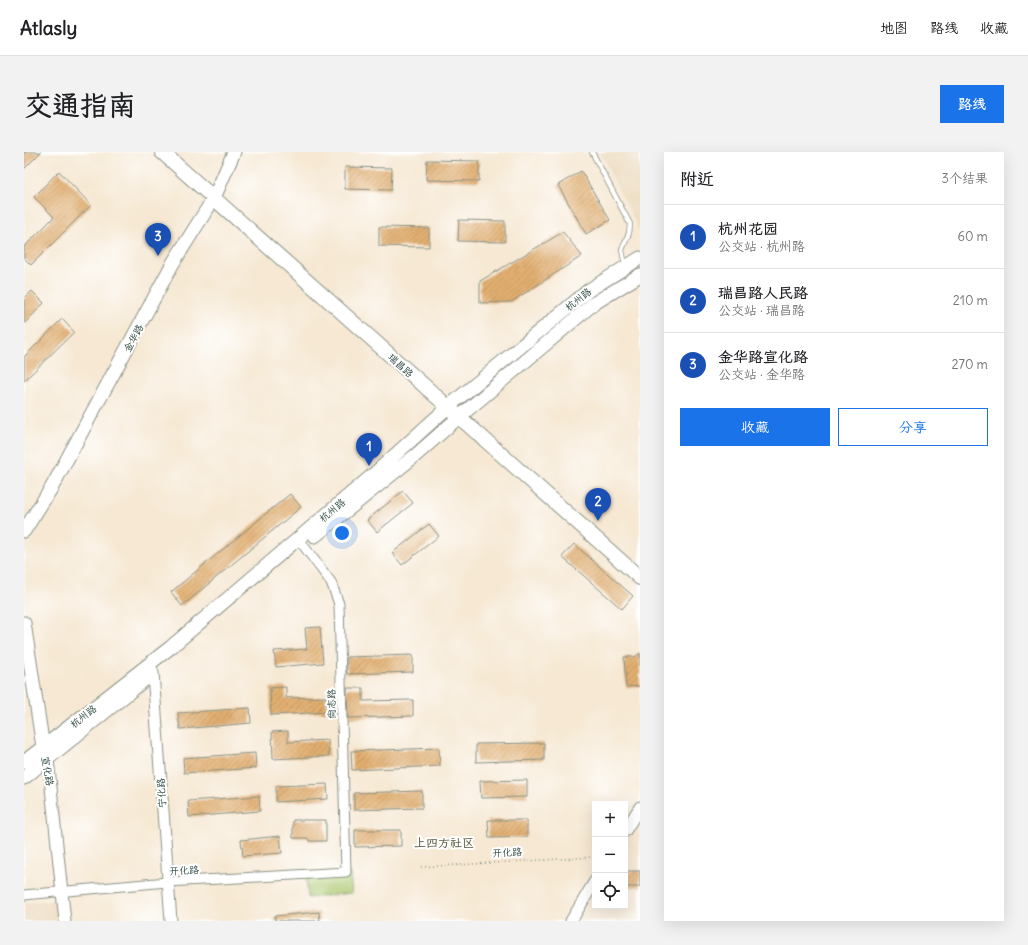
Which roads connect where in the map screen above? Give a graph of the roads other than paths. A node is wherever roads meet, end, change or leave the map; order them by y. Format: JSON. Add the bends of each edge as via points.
{"nodes":[{"id":1,"x":162,"y":152,"type":"edge"},
{"id":2,"x":234,"y":152,"type":"edge"},
{"id":3,"x":592,"y":152,"type":"edge"},
{"id":4,"x":214,"y":198,"type":"junction"},
{"id":5,"x":640,"y":258,"type":"edge"},
{"id":6,"x":626,"y":267,"type":"junction"},
{"id":7,"x":640,"y":275,"type":"edge"},
{"id":8,"x":454,"y":412,"type":"junction"},
{"id":9,"x":25,"y":524,"type":"edge"},
{"id":10,"x":303,"y":546,"type":"junction"},
{"id":11,"x":640,"y":578,"type":"edge"},
{"id":12,"x":24,"y":623,"type":"edge"},
{"id":13,"x":25,"y":648,"type":"edge"},
{"id":14,"x":151,"y":669,"type":"junction"},
{"id":15,"x":45,"y":753,"type":"junction"},
{"id":16,"x":24,"y":762,"type":"edge"},
{"id":17,"x":24,"y":778,"type":"edge"},
{"id":18,"x":640,"y":807,"type":"edge"},
{"id":19,"x":628,"y":826,"type":"edge"},
{"id":20,"x":346,"y":872,"type":"joint"},
{"id":21,"x":167,"y":882,"type":"junction"},
{"id":22,"x":592,"y":886,"type":"edge"},
{"id":23,"x":61,"y":890,"type":"junction"},
{"id":24,"x":24,"y":894,"type":"edge"},
{"id":25,"x":65,"y":921,"type":"edge"},
{"id":26,"x":171,"y":921,"type":"edge"},
{"id":27,"x":571,"y":921,"type":"edge"}],
"edges":[{"from":1,"to":4,"type":"main road","name":"瑞昌路"},
{"from":2,"to":4,"type":"main road","name":"金华路"},
{"from":3,"to":6,"type":"lane","via":[[630,224],[622,250]]},
{"from":4,"to":8,"type":"main road","name":"瑞昌路"},
{"from":4,"to":9,"type":"main road","name":"金华路","via":[[173,263],[52,487]]},
{"from":5,"to":6,"type":"main road","name":"杭州路"},
{"from":6,"to":8,"type":"main road","name":"杭州路","via":[[589,290]]},
{"from":7,"to":8,"type":"main road","name":"杭州路","via":[[593,304]]},
{"from":8,"to":10,"type":"main road","name":"杭州路","via":[[416,455]]},
{"from":8,"to":11,"type":"main road","name":"瑞昌路"},
{"from":8,"to":14,"type":"main road","name":"杭州路","via":[[374,474]]},
{"from":10,"to":14,"type":"main road","name":"杭州路"},
{"from":10,"to":20,"type":"street","name":"尚志路","via":[[330,582],[339,604]]},
{"from":12,"to":13,"type":"main road","name":"宣化路"},
{"from":13,"to":15,"type":"main road","name":"宣化路"},
{"from":14,"to":15,"type":"main road","name":"杭州路"},
{"from":14,"to":21,"type":"street","name":"宁化路"},
{"from":15,"to":16,"type":"main road","name":"杭州路"},
{"from":15,"to":17,"type":"main road","name":"杭州路"},
{"from":15,"to":23,"type":"street","name":"宣化路"},
{"from":18,"to":19,"type":"street"},
{"from":20,"to":21,"type":"street","name":"开化路"},
{"from":21,"to":23,"type":"street","name":"开化路"},
{"from":21,"to":26,"type":"street","name":"宁化路"},
{"from":22,"to":27,"type":"street"},
{"from":23,"to":24,"type":"street","name":"开化路"},
{"from":23,"to":25,"type":"street","name":"宣化路"}]}
